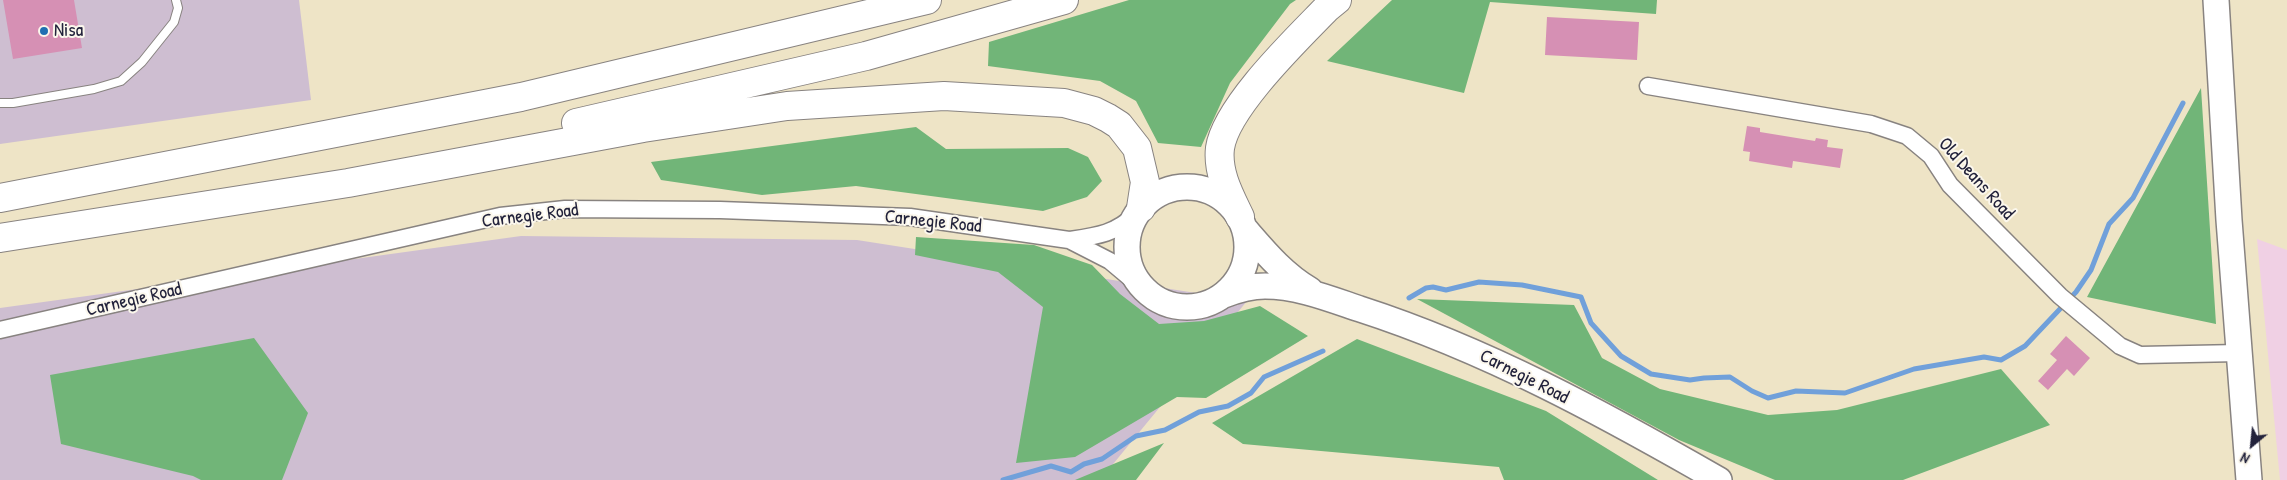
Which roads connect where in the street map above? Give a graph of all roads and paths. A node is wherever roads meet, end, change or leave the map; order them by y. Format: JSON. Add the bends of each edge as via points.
{"nodes":[{"id":1,"x":176,"y":0,"type":"edge"},
{"id":2,"x":927,"y":0,"type":"edge"},
{"id":3,"x":1064,"y":0,"type":"edge"},
{"id":4,"x":1337,"y":0,"type":"edge"},
{"id":5,"x":2216,"y":0,"type":"edge"},
{"id":6,"x":1648,"y":86,"type":"dead end"},
{"id":7,"x":0,"y":103,"type":"edge"},
{"id":8,"x":0,"y":198,"type":"edge"},
{"id":9,"x":1139,"y":211,"type":"junction"},
{"id":10,"x":1243,"y":223,"type":"junction"},
{"id":11,"x":0,"y":233,"type":"edge"},
{"id":12,"x":0,"y":238,"type":"edge"},
{"id":13,"x":1069,"y":240,"type":"junction"},
{"id":14,"x":1147,"y":292,"type":"junction"},
{"id":15,"x":1224,"y":295,"type":"junction"},
{"id":16,"x":1319,"y":295,"type":"junction"},
{"id":17,"x":0,"y":330,"type":"edge"},
{"id":18,"x":2239,"y":353,"type":"junction"},
{"id":19,"x":1719,"y":480,"type":"edge"},
{"id":20,"x":2248,"y":480,"type":"edge"}],
"edges":[{"from":1,"to":7,"type":"lane","via":[[178,8],[174,22],[142,62],[121,81]]},
{"from":2,"to":8,"type":"highway","via":[[521,98]]},
{"from":3,"to":11,"type":"highway","via":[[866,56],[509,138]]},
{"from":4,"to":10,"type":"highway","via":[[1267,71],[1232,117],[1224,133],[1220,168]]},
{"from":5,"to":18,"type":"main road"},
{"from":6,"to":18,"type":"street","name":"Old Deans Road","via":[[1871,124],[1907,136],[1931,156],[1950,185],[2066,301],[2120,346],[2140,355]]},
{"from":9,"to":10,"type":"main road","via":[[1156,195],[1174,188],[1193,186],[1212,191],[1228,202]]},
{"from":9,"to":12,"type":"highway","via":[[1145,182],[1142,162],[1137,148],[1119,125],[1108,118],[1064,104],[944,96],[787,106]]},
{"from":9,"to":13,"type":"street","name":"Carnegie Road","via":[[1117,230]]},
{"from":9,"to":14,"type":"main road","via":[[1129,230],[1128,255],[1136,279]]},
{"from":10,"to":15,"type":"main road","via":[[1248,243],[1245,265],[1235,285]]},
{"from":10,"to":16,"type":"main road","name":"Carnegie Road","via":[[1286,274]]},
{"from":13,"to":14,"type":"street","name":"Carnegie Road","via":[[1110,261]]},
{"from":13,"to":17,"type":"street","name":"Carnegie Road","via":[[910,217],[720,210],[565,209],[500,216]]},
{"from":14,"to":15,"type":"main road","via":[[1165,303],[1185,307],[1206,304]]},
{"from":15,"to":16,"type":"main road","name":"Carnegie Road","via":[[1265,286]]},
{"from":16,"to":19,"type":"main road","name":"Carnegie Road","via":[[1464,347]]},
{"from":18,"to":20,"type":"main road"}]}
